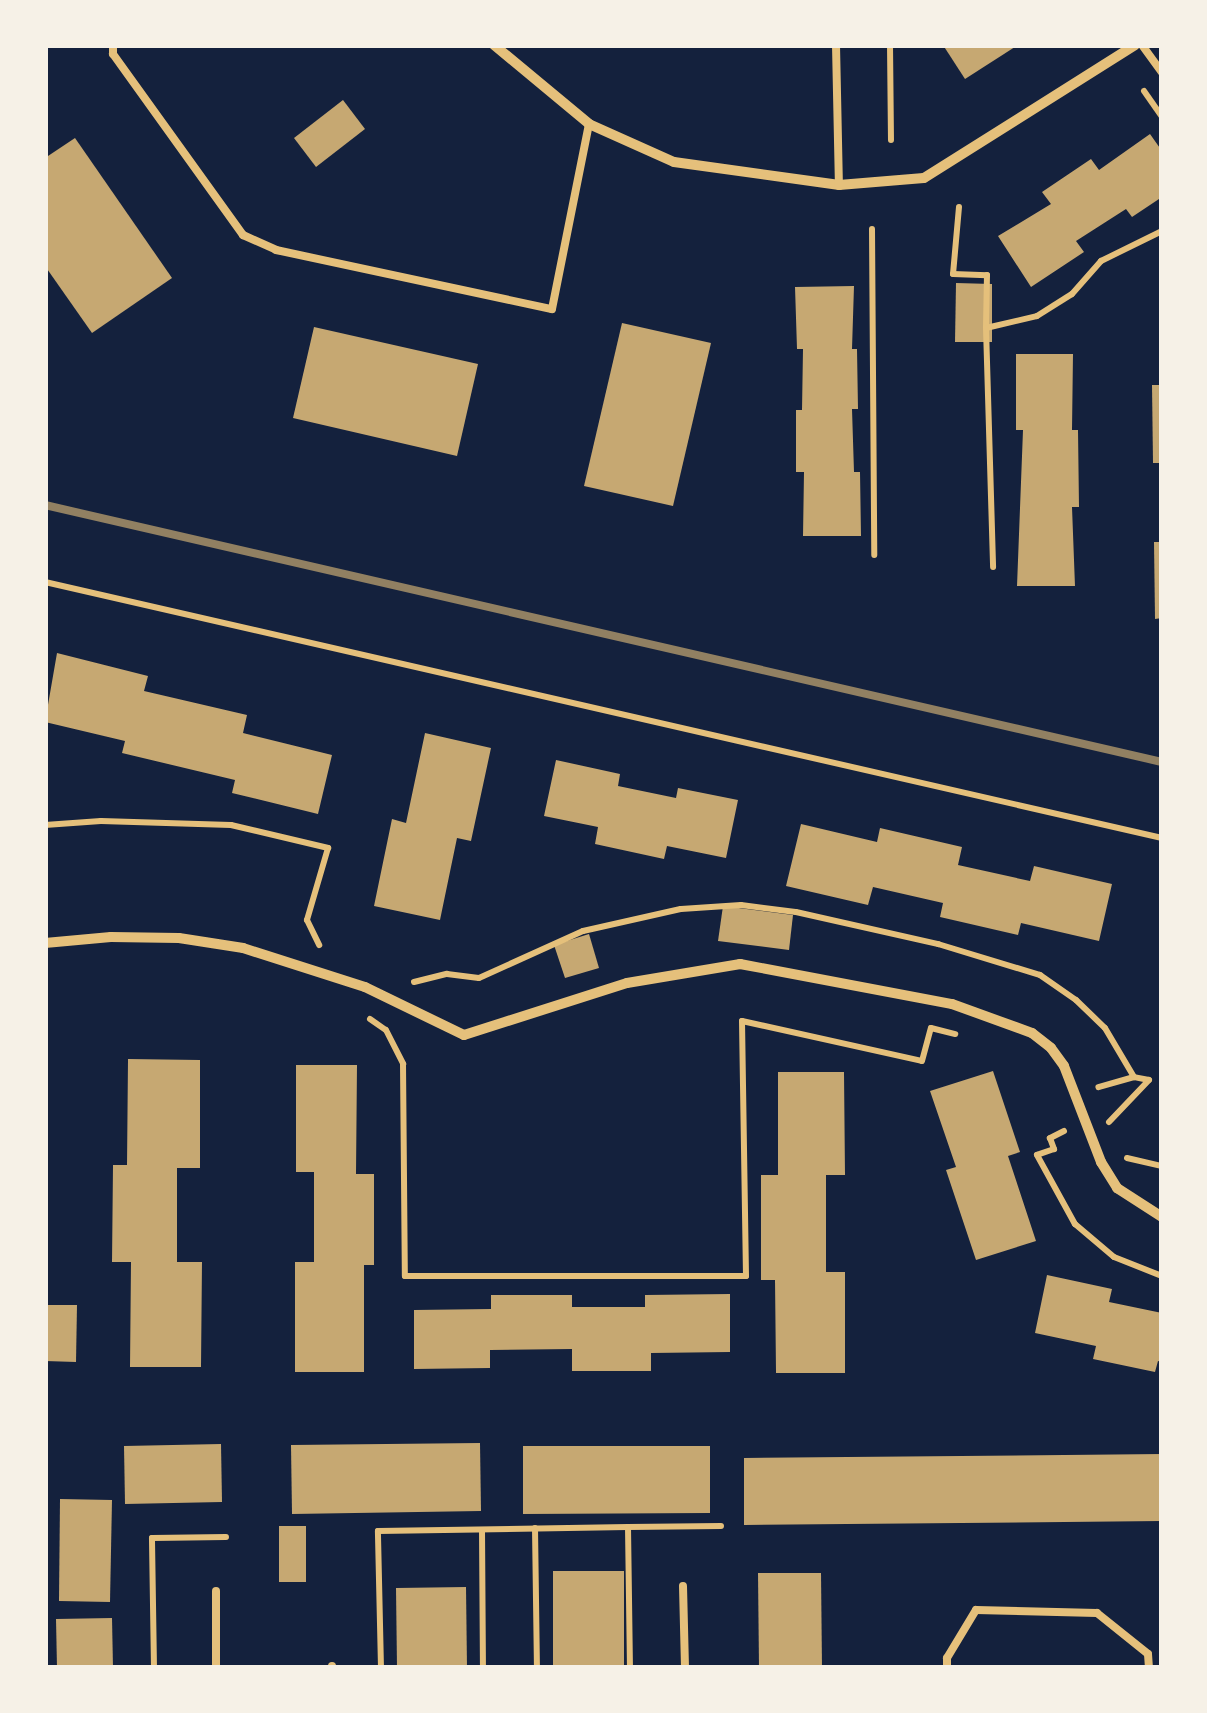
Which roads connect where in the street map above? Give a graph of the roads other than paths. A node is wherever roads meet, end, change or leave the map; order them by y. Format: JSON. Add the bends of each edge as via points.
{"nodes":[{"id":1,"x":113,"y":45,"type":"edge"},
{"id":2,"x":494,"y":45,"type":"edge"},
{"id":3,"x":836,"y":45,"type":"edge"},
{"id":4,"x":1138,"y":45,"type":"edge"},
{"id":5,"x":1162,"y":73,"type":"edge"},
{"id":6,"x":589,"y":124,"type":"junction"},
{"id":7,"x":839,"y":185,"type":"junction"},
{"id":8,"x":45,"y":943,"type":"edge"},
{"id":9,"x":1162,"y":1218,"type":"edge"},
{"id":10,"x":683,"y":1586,"type":"dead end"},
{"id":11,"x":216,"y":1591,"type":"dead end"},
{"id":12,"x":216,"y":1668,"type":"edge"},
{"id":13,"x":684,"y":1668,"type":"edge"},
{"id":14,"x":947,"y":1668,"type":"edge"},
{"id":15,"x":1149,"y":1668,"type":"edge"}],
"edges":[{"from":1,"to":6,"type":"lane","via":[[113,54],[243,234],[276,250],[552,309]]},
{"from":2,"to":6,"type":"street"},
{"from":3,"to":7,"type":"lane"},
{"from":4,"to":5,"type":"lane"},
{"from":4,"to":7,"type":"street","via":[[924,178]]},
{"from":6,"to":7,"type":"street","via":[[674,162]]},
{"from":8,"to":9,"type":"street","via":[[111,936],[243,948],[365,986],[464,1036],[627,983],[740,964],[952,1004],[1032,1033],[1051,1048],[1100,1162],[1117,1188]]},
{"from":10,"to":13,"type":"lane"},
{"from":11,"to":12,"type":"lane"},
{"from":14,"to":15,"type":"lane","via":[[976,1610],[1097,1612],[1148,1654]]}]}
